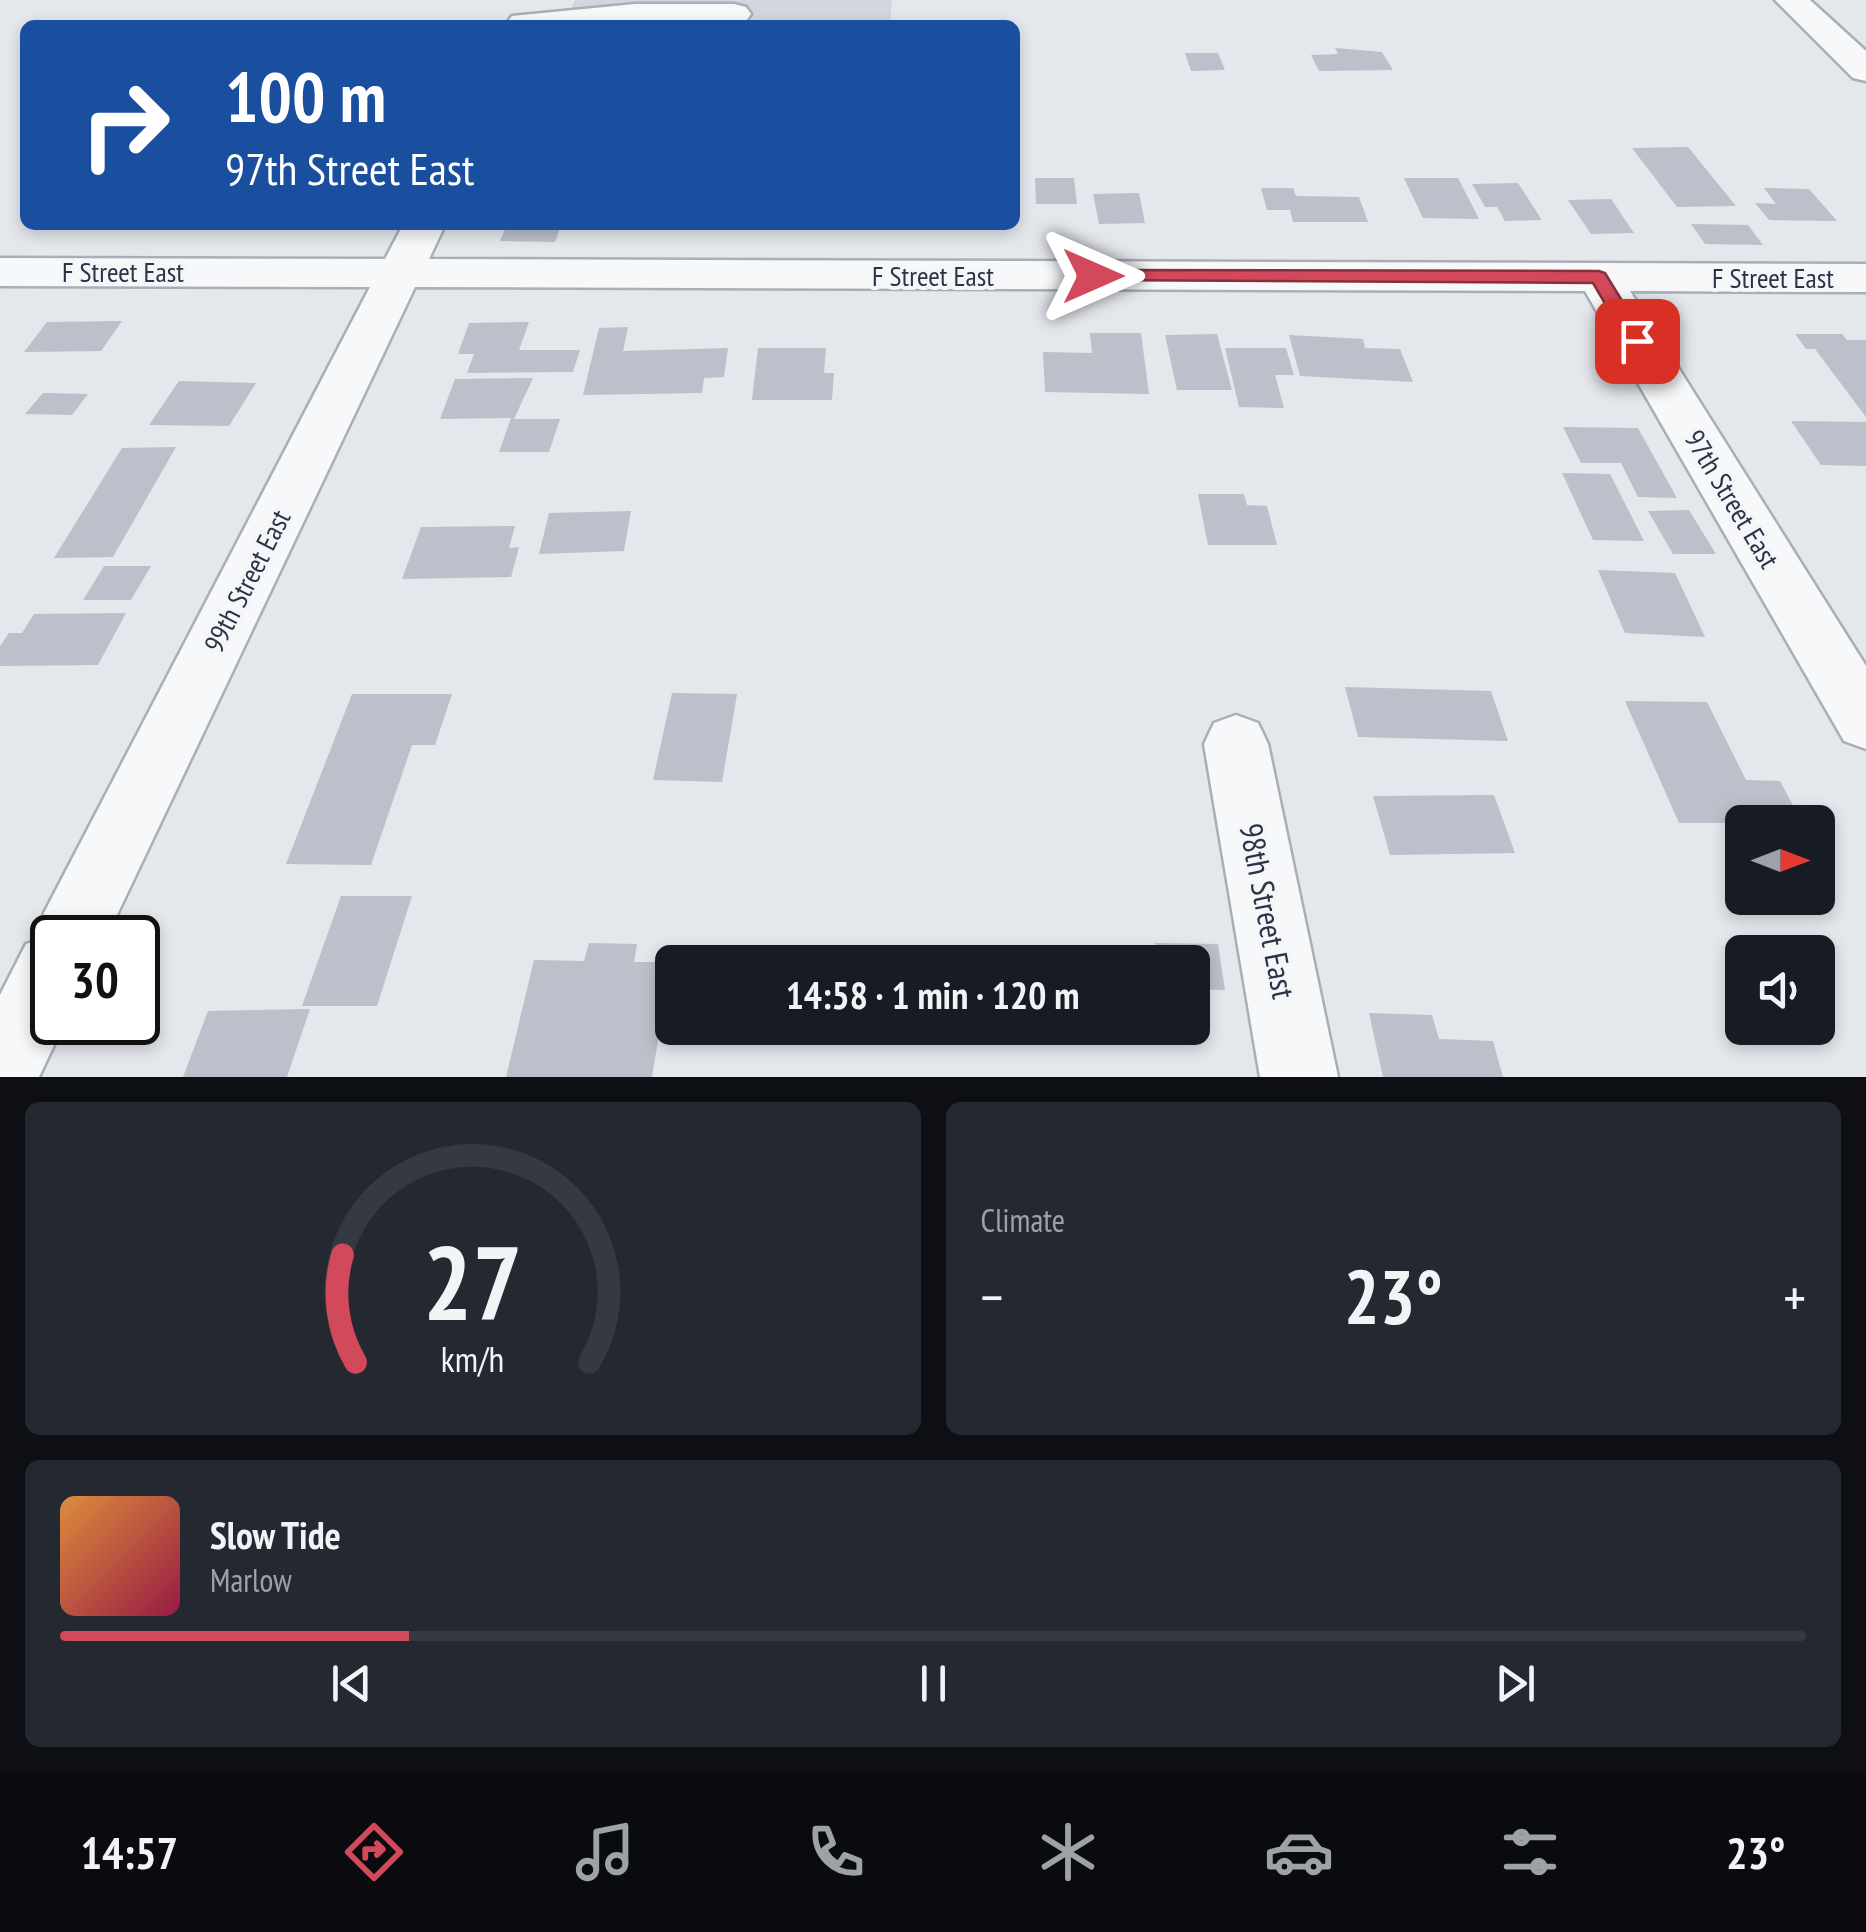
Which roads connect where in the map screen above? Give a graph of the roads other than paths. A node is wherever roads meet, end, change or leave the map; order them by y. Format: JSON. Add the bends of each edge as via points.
{"nodes":[{"id":1,"x":1803,"y":11,"type":"edge"},
{"id":2,"x":734,"y":14,"type":"dead end"},
{"id":3,"x":589,"y":20,"type":"edge"},
{"id":4,"x":1866,"y":22,"type":"edge"},
{"id":5,"x":1866,"y":70,"type":"edge"},
{"id":6,"x":412,"y":249,"type":"edge"},
{"id":7,"x":0,"y":272,"type":"edge"},
{"id":8,"x":1599,"y":277,"type":"junction"},
{"id":9,"x":1866,"y":278,"type":"edge"},
{"id":10,"x":1866,"y":720,"type":"edge"},
{"id":11,"x":1236,"y":744,"type":"dead end"},
{"id":12,"x":80,"y":915,"type":"edge"},
{"id":13,"x":30,"y":1014,"type":"edge"},
{"id":14,"x":0,"y":1075,"type":"edge"},
{"id":15,"x":1298,"y":1077,"type":"edge"}],
"edges":[{"from":1,"to":4,"type":"street"},
{"from":1,"to":5,"type":"street"},
{"from":2,"to":3,"type":"street"},
{"from":6,"to":7,"type":"street","name":"F Street East"},
{"from":6,"to":8,"type":"street","name":"F Street East","via":[[726,277]]},
{"from":6,"to":12,"type":"street","name":"99th Street East"},
{"from":8,"to":9,"type":"street","name":"F Street East"},
{"from":8,"to":10,"type":"street","name":"97th Street East"},
{"from":11,"to":15,"type":"street","name":"98th Street East"},
{"from":13,"to":14,"type":"street"}]}
